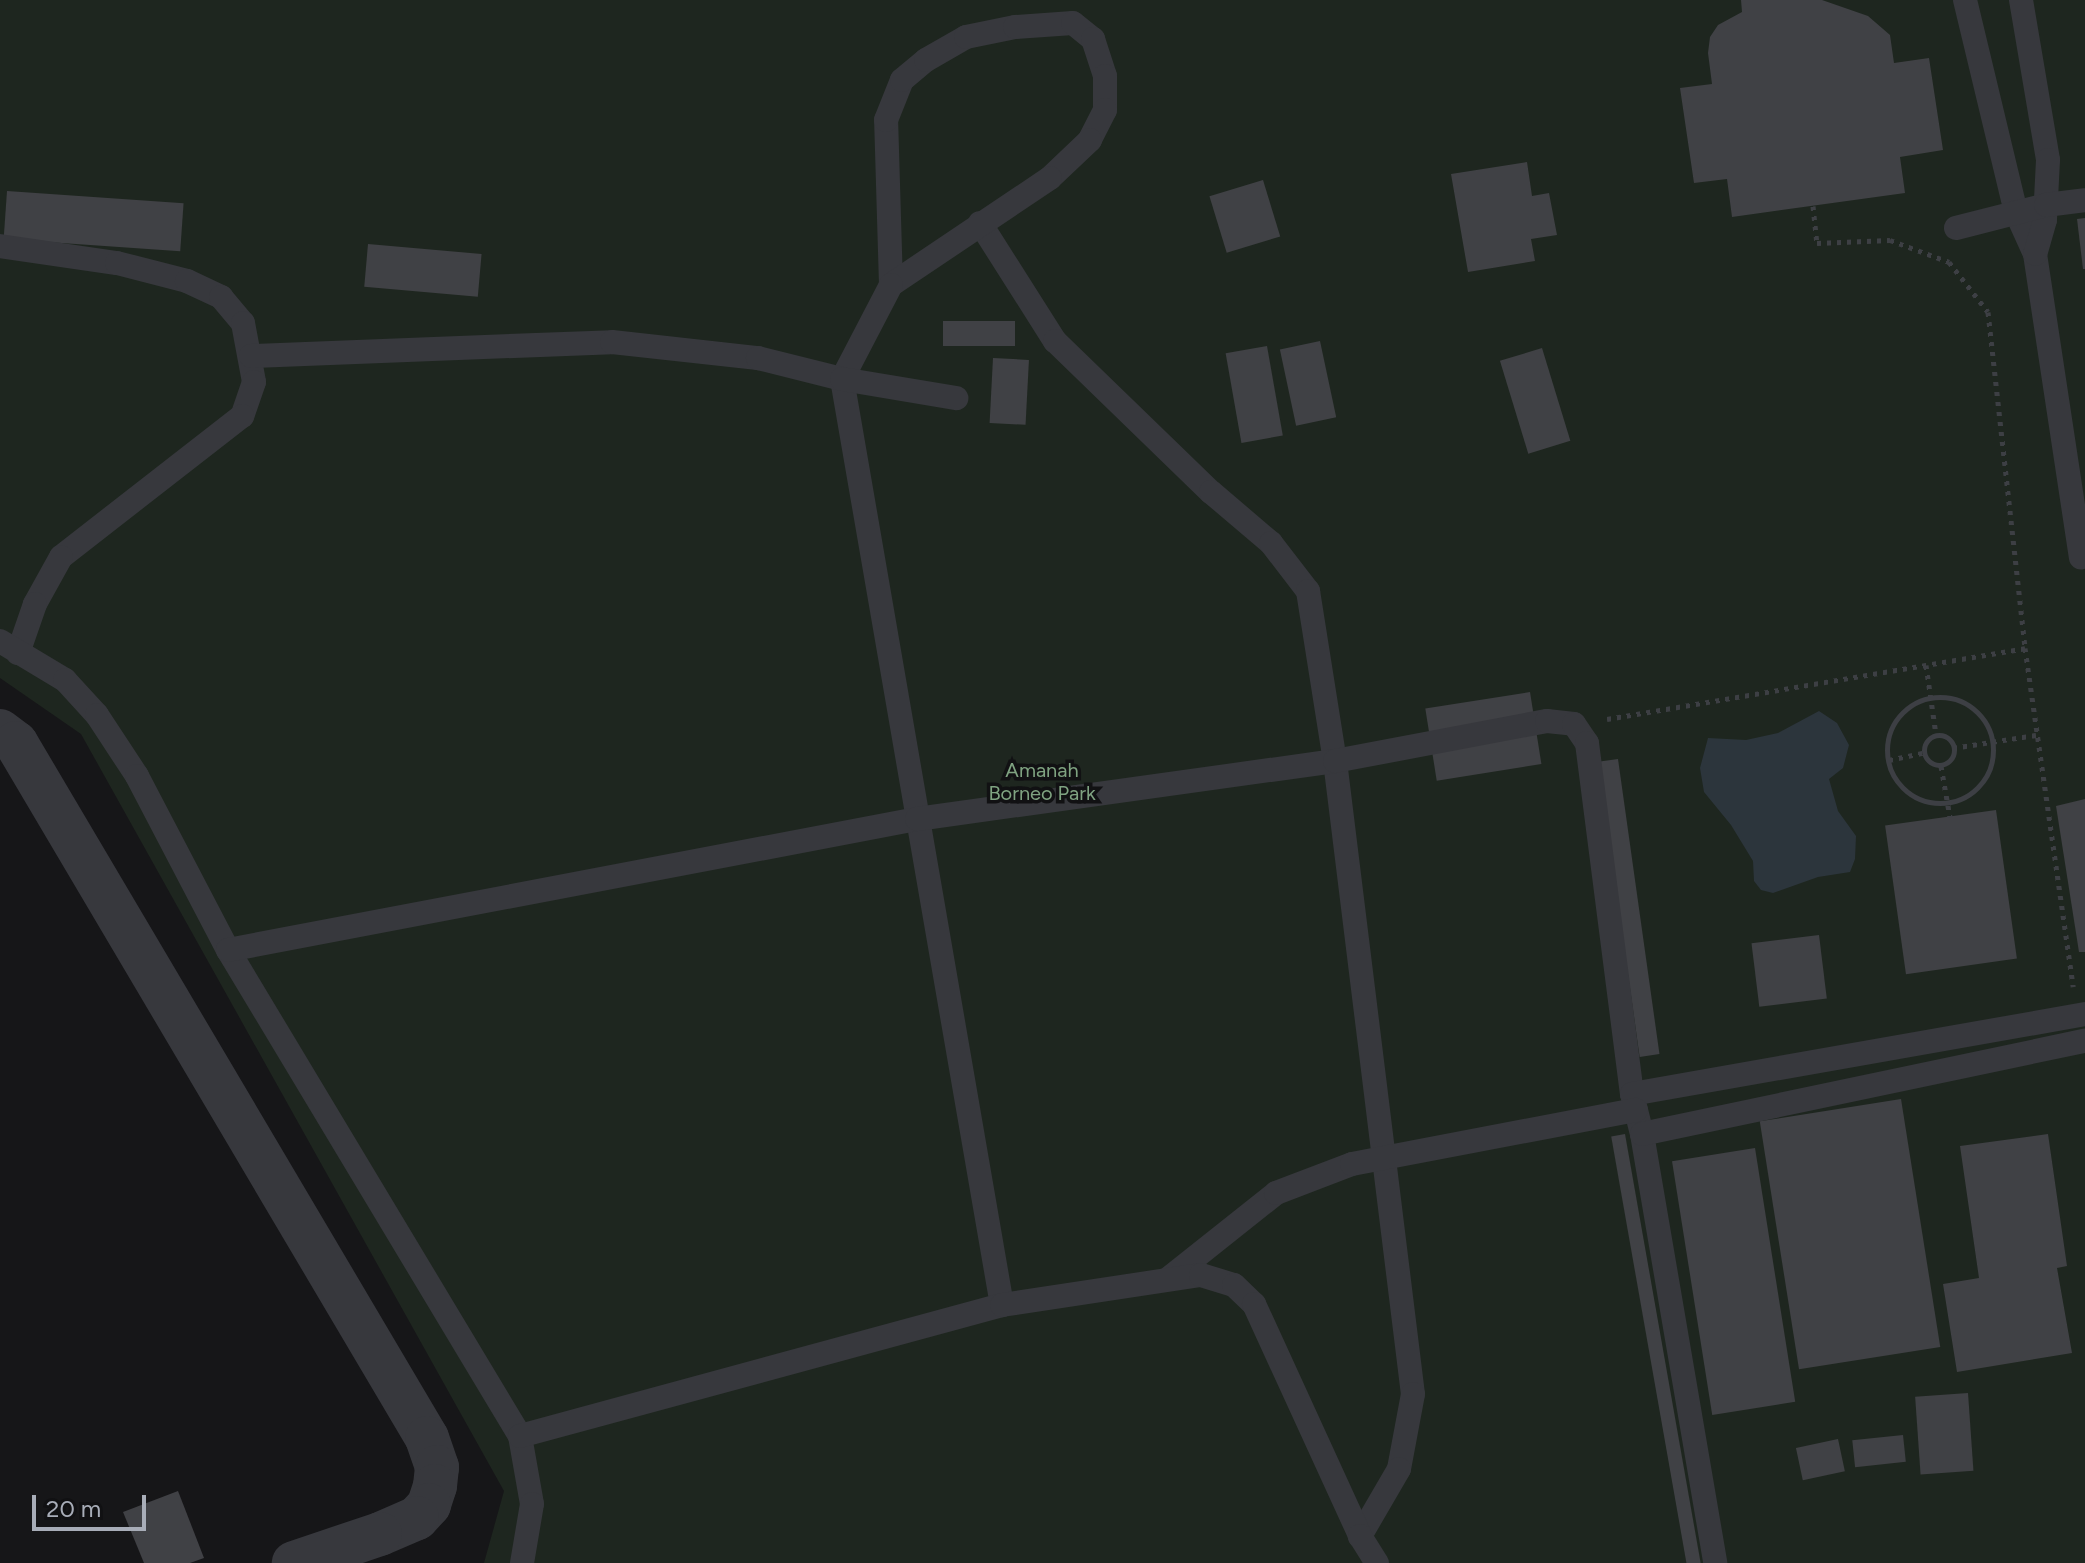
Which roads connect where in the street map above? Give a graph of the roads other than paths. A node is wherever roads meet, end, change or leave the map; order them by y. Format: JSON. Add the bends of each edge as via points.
{"nodes":[{"id":1,"x":1965,"y":0,"type":"edge"},
{"id":2,"x":2021,"y":0,"type":"edge"},
{"id":3,"x":2085,"y":200,"type":"edge"},
{"id":4,"x":2046,"y":205,"type":"junction"},
{"id":5,"x":2016,"y":212,"type":"junction"},
{"id":6,"x":980,"y":223,"type":"junction"},
{"id":7,"x":1956,"y":228,"type":"dead end"},
{"id":8,"x":0,"y":246,"type":"edge"},
{"id":9,"x":2035,"y":254,"type":"junction"},
{"id":10,"x":891,"y":285,"type":"junction"},
{"id":11,"x":251,"y":356,"type":"junction"},
{"id":12,"x":842,"y":379,"type":"junction"},
{"id":13,"x":956,"y":398,"type":"dead end"},
{"id":14,"x":2081,"y":558,"type":"dead end"},
{"id":15,"x":9,"y":647,"type":"edge"},
{"id":16,"x":5,"y":742,"type":"edge"},
{"id":17,"x":1335,"y":761,"type":"junction"},
{"id":18,"x":917,"y":819,"type":"junction"},
{"id":19,"x":228,"y":950,"type":"junction"},
{"id":20,"x":2081,"y":1014,"type":"edge"},
{"id":21,"x":2084,"y":1049,"type":"edge"},
{"id":22,"x":1634,"y":1102,"type":"junction"},
{"id":23,"x":1642,"y":1134,"type":"junction"},
{"id":24,"x":1385,"y":1158,"type":"junction"},
{"id":25,"x":1166,"y":1280,"type":"junction"},
{"id":26,"x":1002,"y":1305,"type":"junction"},
{"id":27,"x":520,"y":1436,"type":"junction"},
{"id":28,"x":1360,"y":1536,"type":"junction"},
{"id":29,"x":294,"y":1563,"type":"edge"},
{"id":30,"x":522,"y":1563,"type":"edge"},
{"id":31,"x":1377,"y":1563,"type":"edge"},
{"id":32,"x":1715,"y":1563,"type":"edge"}],
"edges":[{"from":1,"to":5,"type":"lane"},
{"from":2,"to":4,"type":"lane","via":[[2048,160]]},
{"from":3,"to":4,"type":"lane"},
{"from":4,"to":5,"type":"lane"},
{"from":4,"to":9,"type":"lane"},
{"from":5,"to":7,"type":"lane"},
{"from":5,"to":9,"type":"lane"},
{"from":6,"to":10,"type":"lane"},
{"from":6,"to":10,"type":"lane","via":[[1050,178],[1090,140],[1105,110],[1105,76],[1093,39],[1073,23],[966,37],[902,80],[886,120]]},
{"from":6,"to":17,"type":"lane","via":[[1055,341],[1271,543],[1308,591]]},
{"from":8,"to":11,"type":"lane","via":[[117,263],[187,281],[221,297],[243,323]]},
{"from":9,"to":14,"type":"lane"},
{"from":10,"to":12,"type":"lane"},
{"from":11,"to":12,"type":"lane","via":[[612,342],[758,358]]},
{"from":11,"to":15,"type":"lane","via":[[254,382],[242,416],[61,557]]},
{"from":12,"to":13,"type":"lane"},
{"from":12,"to":18,"type":"lane"},
{"from":15,"to":19,"type":"lane","via":[[65,680],[97,715],[137,776]]},
{"from":16,"to":29,"type":"street","via":[[427,1438],[437,1467],[435,1486],[429,1505],[417,1518]]},
{"from":17,"to":18,"type":"lane"},
{"from":17,"to":22,"type":"lane","via":[[1547,721],[1574,724],[1587,743]]},
{"from":17,"to":24,"type":"lane"},
{"from":18,"to":19,"type":"lane"},
{"from":18,"to":26,"type":"lane"},
{"from":19,"to":27,"type":"lane"},
{"from":20,"to":21,"type":"lane"},
{"from":20,"to":22,"type":"lane"},
{"from":21,"to":23,"type":"lane"},
{"from":22,"to":23,"type":"lane"},
{"from":22,"to":24,"type":"lane"},
{"from":23,"to":32,"type":"lane"},
{"from":24,"to":25,"type":"lane","via":[[1352,1164],[1276,1193]]},
{"from":24,"to":28,"type":"lane","via":[[1413,1394],[1399,1469]]},
{"from":25,"to":26,"type":"lane"},
{"from":25,"to":28,"type":"lane","via":[[1201,1275],[1234,1285],[1254,1304]]},
{"from":26,"to":27,"type":"lane"},
{"from":27,"to":30,"type":"lane","via":[[532,1504]]},
{"from":28,"to":31,"type":"lane"}]}
